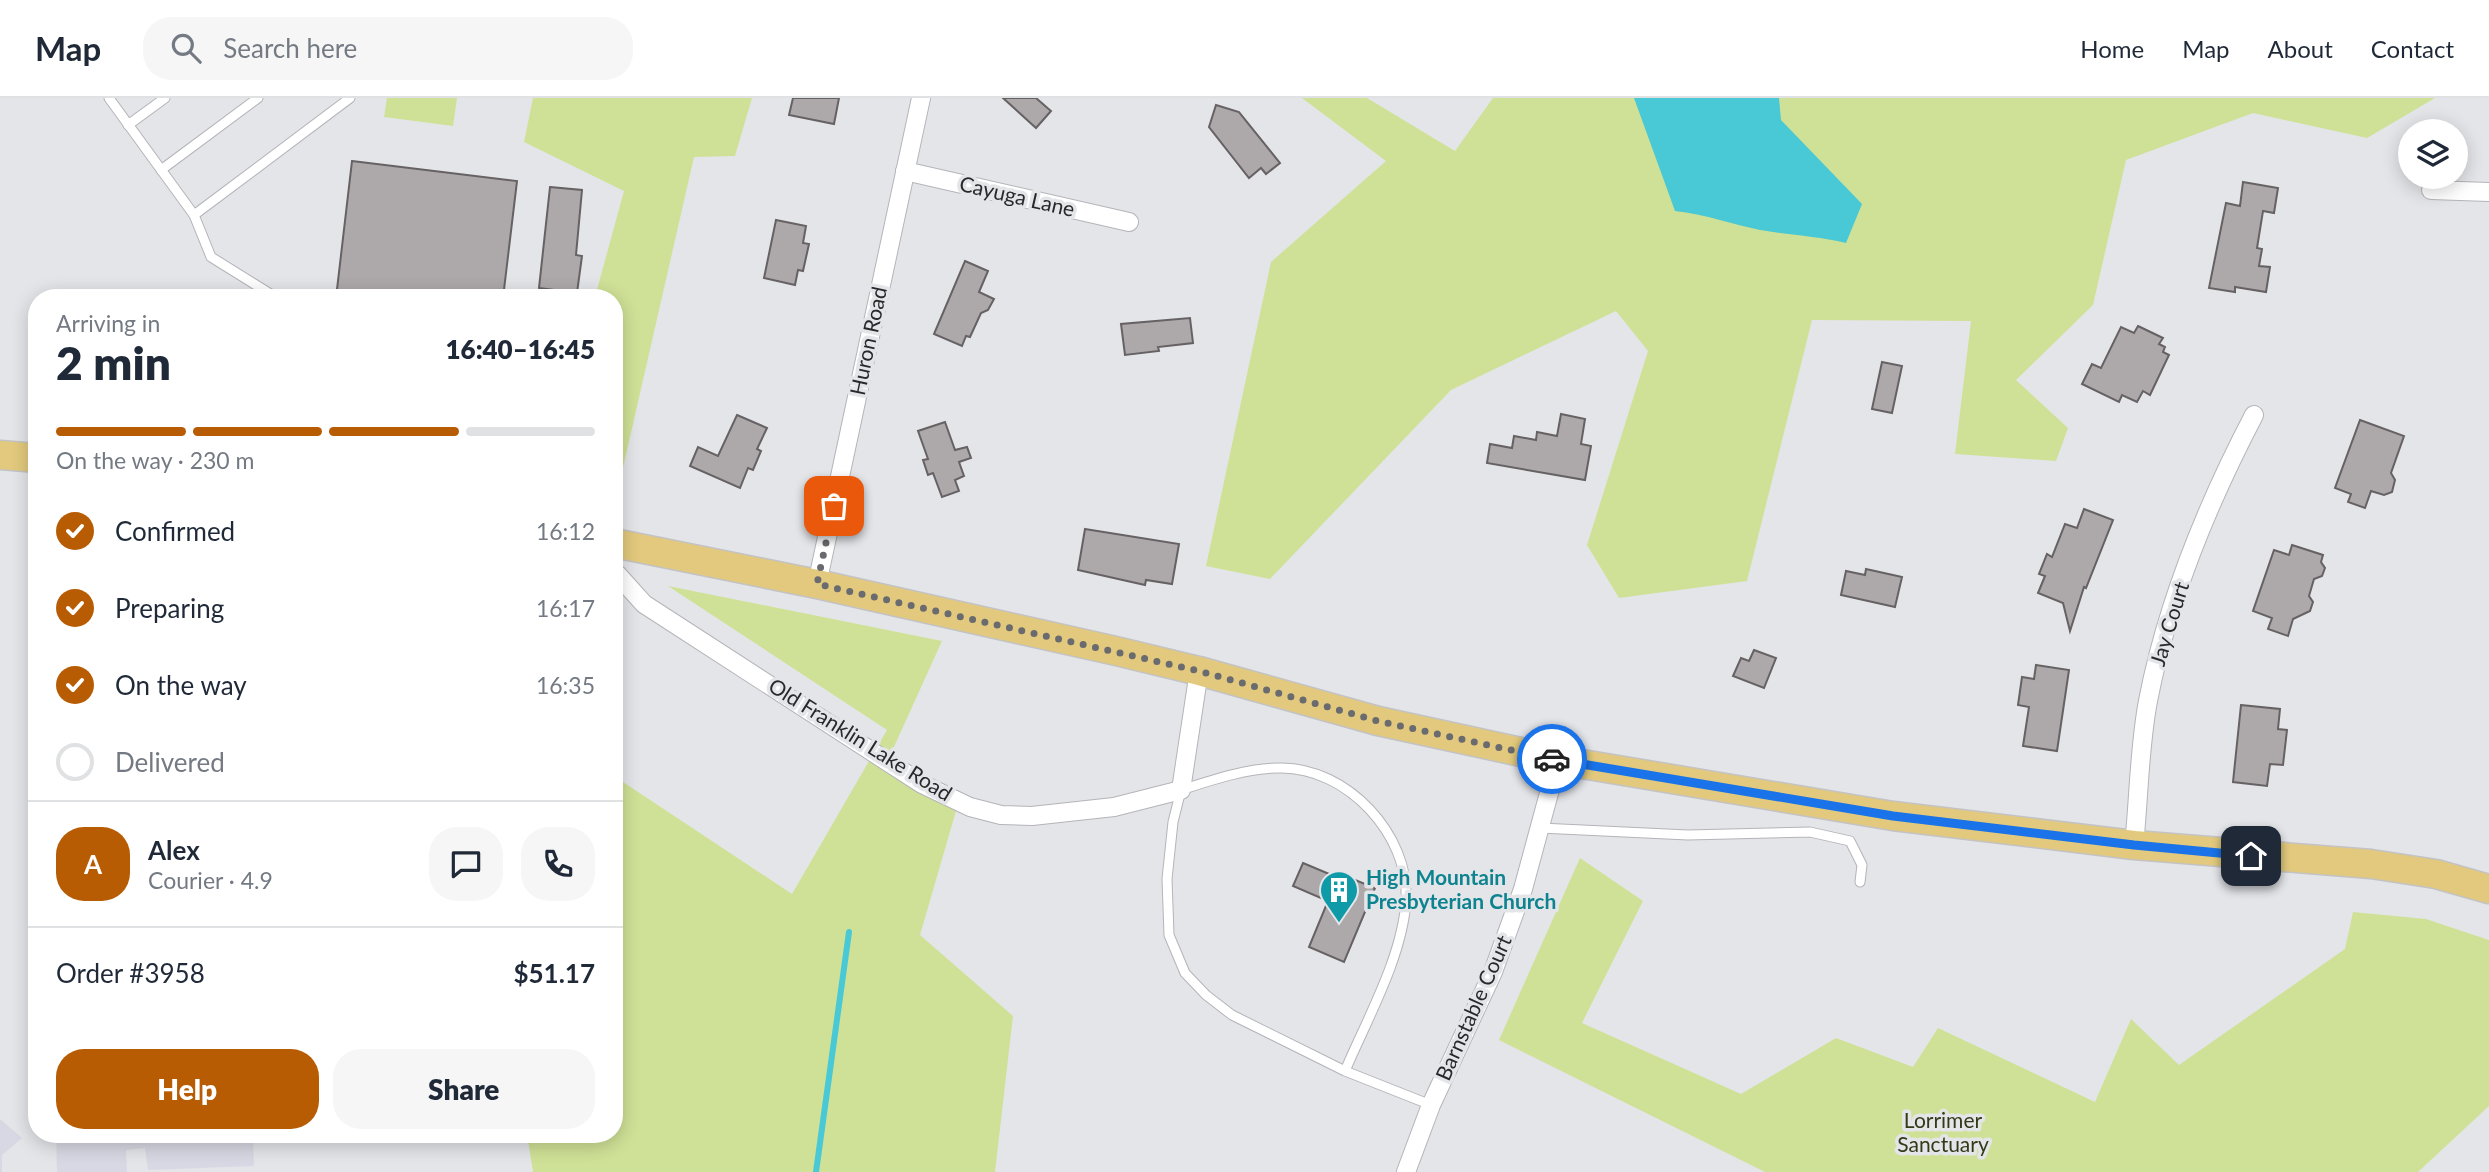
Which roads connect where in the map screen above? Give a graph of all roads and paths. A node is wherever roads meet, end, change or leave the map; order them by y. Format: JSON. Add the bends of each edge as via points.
{"nodes":[{"id":1,"x":108,"y":98,"type":"edge"},
{"id":2,"x":165,"y":98,"type":"edge"},
{"id":3,"x":258,"y":98,"type":"edge"},
{"id":4,"x":350,"y":98,"type":"edge"},
{"id":5,"x":921,"y":98,"type":"edge"},
{"id":6,"x":128,"y":125,"type":"junction"},
{"id":7,"x":161,"y":170,"type":"junction"},
{"id":8,"x":905,"y":171,"type":"junction"},
{"id":9,"x":2431,"y":190,"type":"dead end"},
{"id":10,"x":2489,"y":192,"type":"edge"},
{"id":11,"x":194,"y":215,"type":"junction"},
{"id":12,"x":1129,"y":222,"type":"dead end"},
{"id":13,"x":262,"y":289,"type":"edge"},
{"id":14,"x":2254,"y":415,"type":"dead end"},
{"id":15,"x":0,"y":455,"type":"edge"},
{"id":16,"x":28,"y":457,"type":"edge"},
{"id":17,"x":625,"y":545,"type":"edge"},
{"id":18,"x":623,"y":584,"type":"edge"},
{"id":19,"x":817,"y":584,"type":"junction"},
{"id":20,"x":1199,"y":671,"type":"junction"},
{"id":21,"x":1558,"y":761,"type":"junction"},
{"id":22,"x":1181,"y":790,"type":"junction"},
{"id":23,"x":1540,"y":828,"type":"junction"},
{"id":24,"x":2134,"y":845,"type":"junction"},
{"id":25,"x":1860,"y":882,"type":"dead end"},
{"id":26,"x":2489,"y":889,"type":"edge"},
{"id":27,"x":1345,"y":1071,"type":"junction"},
{"id":28,"x":1431,"y":1105,"type":"junction"},
{"id":29,"x":1406,"y":1172,"type":"edge"}],
"edges":[{"from":1,"to":6,"type":"lane"},
{"from":2,"to":6,"type":"lane"},
{"from":3,"to":7,"type":"lane"},
{"from":4,"to":11,"type":"lane"},
{"from":5,"to":8,"type":"street","name":"Huron Road"},
{"from":6,"to":7,"type":"lane"},
{"from":7,"to":11,"type":"lane"},
{"from":8,"to":12,"type":"street","name":"Cayuga Lane"},
{"from":8,"to":19,"type":"street","name":"Huron Road"},
{"from":9,"to":10,"type":"street"},
{"from":11,"to":13,"type":"lane","via":[[211,257]]},
{"from":14,"to":24,"type":"street","name":"Jay Court","via":[[2221,478],[2165,627],[2147,704]]},
{"from":15,"to":16,"type":"main road"},
{"from":17,"to":19,"type":"main road"},
{"from":18,"to":22,"type":"street","name":"Old Franklin Lake Road","via":[[644,604],[922,783],[970,807],[1032,816],[1114,807]]},
{"from":19,"to":20,"type":"main road"},
{"from":20,"to":21,"type":"main road","via":[[1378,721]]},
{"from":20,"to":22,"type":"street"},
{"from":21,"to":23,"type":"street","name":"Barnstable Court"},
{"from":21,"to":24,"type":"main road","via":[[1893,816]]},
{"from":22,"to":27,"type":"lane","via":[[1167,879],[1169,935],[1185,973],[1232,1015]]},
{"from":22,"to":27,"type":"lane","via":[[1255,770],[1281,767],[1310,772],[1339,784],[1363,802],[1389,835],[1402,860],[1406,901],[1393,960]]},
{"from":23,"to":25,"type":"lane","via":[[1688,835],[1810,832],[1850,841],[1862,865]]},
{"from":23,"to":28,"type":"street","name":"Barnstable Court","via":[[1493,972]]},
{"from":24,"to":26,"type":"main road","via":[[2371,864]]},
{"from":27,"to":28,"type":"lane"},
{"from":28,"to":29,"type":"street","name":"Barnstable Court"}]}
